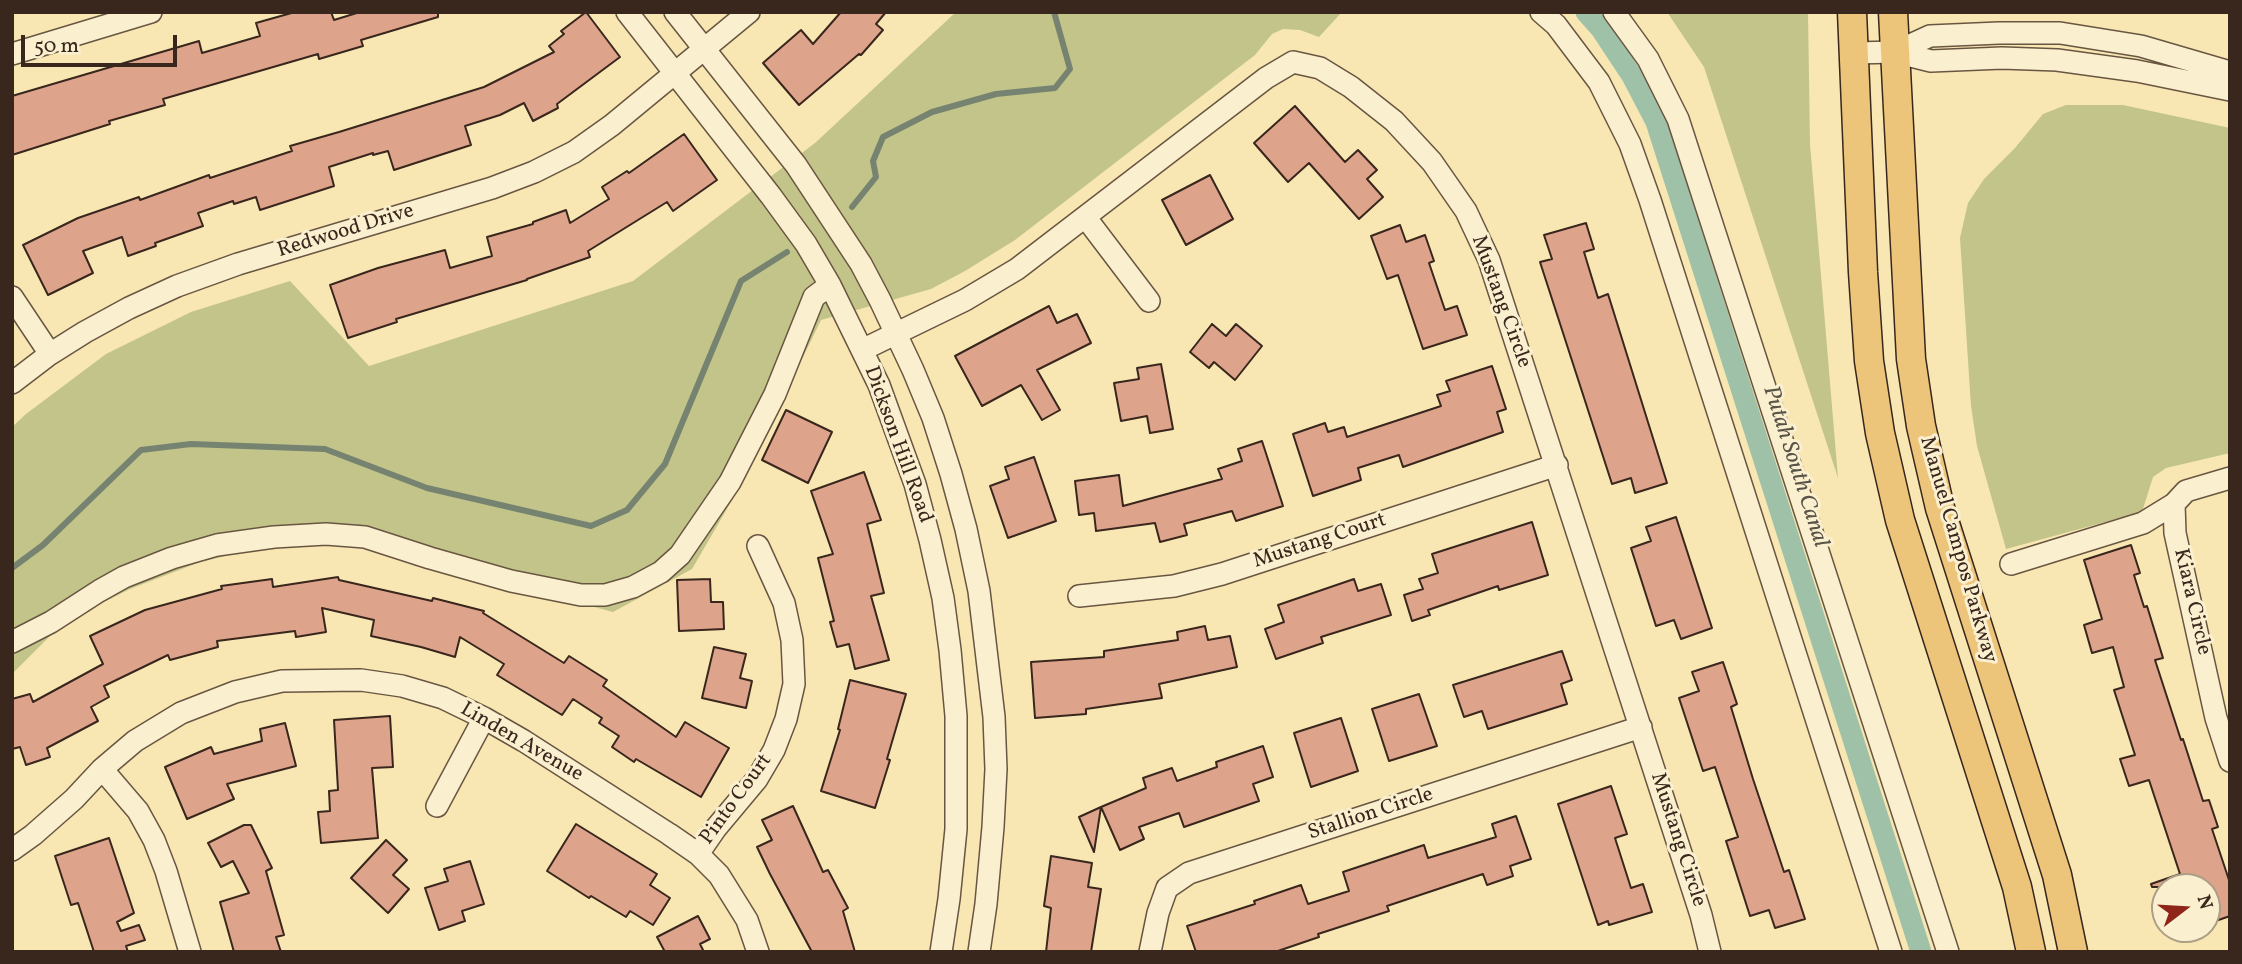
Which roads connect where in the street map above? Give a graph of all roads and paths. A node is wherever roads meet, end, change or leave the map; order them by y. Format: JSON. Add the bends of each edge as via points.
{"nodes":[{"id":1,"x":151,"y":12,"type":"edge"},
{"id":2,"x":626,"y":12,"type":"edge"},
{"id":3,"x":675,"y":12,"type":"edge"},
{"id":4,"x":749,"y":12,"type":"edge"},
{"id":5,"x":1541,"y":12,"type":"edge"},
{"id":6,"x":1614,"y":12,"type":"edge"},
{"id":7,"x":1853,"y":12,"type":"edge"},
{"id":8,"x":1893,"y":12,"type":"edge"},
{"id":9,"x":705,"y":50,"type":"junction"},
{"id":10,"x":1895,"y":52,"type":"junction"},
{"id":11,"x":1854,"y":53,"type":"junction"},
{"id":12,"x":12,"y":54,"type":"edge"},
{"id":13,"x":2230,"y":72,"type":"edge"},
{"id":14,"x":675,"y":74,"type":"junction"},
{"id":15,"x":2230,"y":90,"type":"edge"},
{"id":16,"x":1086,"y":218,"type":"junction"},
{"id":17,"x":831,"y":285,"type":"junction"},
{"id":18,"x":12,"y":297,"type":"edge"},
{"id":19,"x":1149,"y":301,"type":"dead end"},
{"id":20,"x":896,"y":333,"type":"junction"},
{"id":21,"x":862,"y":350,"type":"junction"},
{"id":22,"x":50,"y":354,"type":"junction"},
{"id":23,"x":12,"y":383,"type":"edge"},
{"id":24,"x":1557,"y":465,"type":"junction"},
{"id":25,"x":2230,"y":478,"type":"edge"},
{"id":26,"x":2174,"y":504,"type":"junction"},
{"id":27,"x":758,"y":545,"type":"dead end"},
{"id":28,"x":2011,"y":564,"type":"dead end"},
{"id":29,"x":1079,"y":596,"type":"dead end"},
{"id":30,"x":12,"y":642,"type":"edge"},
{"id":31,"x":484,"y":718,"type":"junction"},
{"id":32,"x":1641,"y":727,"type":"junction"},
{"id":33,"x":2230,"y":761,"type":"edge"},
{"id":34,"x":102,"y":769,"type":"junction"},
{"id":35,"x":437,"y":806,"type":"dead end"},
{"id":36,"x":12,"y":850,"type":"edge"},
{"id":37,"x":698,"y":854,"type":"junction"},
{"id":38,"x":190,"y":952,"type":"edge"},
{"id":39,"x":758,"y":952,"type":"edge"},
{"id":40,"x":941,"y":952,"type":"edge"},
{"id":41,"x":979,"y":952,"type":"edge"},
{"id":42,"x":1150,"y":952,"type":"edge"},
{"id":43,"x":1710,"y":952,"type":"edge"},
{"id":44,"x":1891,"y":952,"type":"edge"},
{"id":45,"x":1948,"y":952,"type":"edge"},
{"id":46,"x":2031,"y":952,"type":"edge"},
{"id":47,"x":2073,"y":952,"type":"edge"}],
"edges":[{"from":1,"to":12,"type":"street"},
{"from":2,"to":14,"type":"street","name":"Dickson Hill Road"},
{"from":3,"to":9,"type":"street","name":"Dickson Hill Road"},
{"from":4,"to":9,"type":"street","name":"Redwood Drive"},
{"from":5,"to":44,"type":"street","via":[[1599,82],[1630,144]]},
{"from":6,"to":45,"type":"street","via":[[1648,60],[1678,119]]},
{"from":7,"to":11,"type":"main road","name":"Manuel Campos Parkway"},
{"from":8,"to":10,"type":"main road","name":"Manuel Campos Parkway"},
{"from":9,"to":14,"type":"street","name":"Redwood Drive"},
{"from":9,"to":20,"type":"street","name":"Dickson Hill Road","via":[[830,215]]},
{"from":10,"to":11,"type":"street"},
{"from":10,"to":13,"type":"street","via":[[1930,36],[2060,33],[2141,46]]},
{"from":10,"to":15,"type":"street","via":[[1931,61],[2057,60]]},
{"from":10,"to":47,"type":"main road","name":"Manuel Campos Parkway","via":[[1911,359],[1921,426],[1940,508],[2057,875]]},
{"from":11,"to":46,"type":"main road","name":"Manuel Campos Parkway","via":[[1869,361],[1880,433],[1900,520],[2017,887]]},
{"from":14,"to":17,"type":"street","name":"Dickson Hill Road","via":[[771,196]]},
{"from":14,"to":22,"type":"street","name":"Redwood Drive","via":[[574,152],[534,172],[197,278],[130,308]]},
{"from":16,"to":19,"type":"street"},
{"from":16,"to":20,"type":"street","name":"Mustang Circle","via":[[1017,269]]},
{"from":16,"to":24,"type":"street","name":"Mustang Circle","via":[[1266,78],[1293,62],[1320,68],[1394,121],[1432,162],[1466,211],[1489,260]]},
{"from":17,"to":21,"type":"street","name":"Dickson Hill Road"},
{"from":17,"to":30,"type":"street","via":[[814,297],[775,394],[730,482],[680,555],[661,572],[632,587],[605,595],[581,594],[511,581],[365,537],[274,537],[217,545],[124,577]]},
{"from":18,"to":22,"type":"street"},
{"from":20,"to":21,"type":"street","name":"Mustang Circle"},
{"from":20,"to":41,"type":"street","name":"Dickson Hill Road","via":[[933,418],[951,474],[967,529],[987,645],[996,769]]},
{"from":21,"to":40,"type":"street","name":"Dickson Hill Road","via":[[915,484],[950,650],[957,716],[956,829]]},
{"from":22,"to":23,"type":"street","name":"Redwood Drive"},
{"from":24,"to":29,"type":"street","name":"Mustang Court","via":[[1222,574],[1174,586]]},
{"from":24,"to":32,"type":"street","name":"Mustang Circle"},
{"from":25,"to":26,"type":"street","via":[[2186,491]]},
{"from":26,"to":28,"type":"street","via":[[2143,523]]},
{"from":26,"to":33,"type":"street","name":"Kiara Circle","via":[[2175,533],[2216,718]]},
{"from":27,"to":37,"type":"street","name":"Pinto Court","via":[[784,603],[792,639],[794,684],[774,750]]},
{"from":31,"to":34,"type":"street","name":"Linden Avenue","via":[[443,698],[402,686],[361,680],[282,681],[235,692],[181,713],[135,741]]},
{"from":31,"to":35,"type":"street"},
{"from":31,"to":37,"type":"street","name":"Linden Avenue"},
{"from":32,"to":42,"type":"street","name":"Stallion Circle","via":[[1189,873],[1167,888]]},
{"from":32,"to":43,"type":"street","name":"Mustang Circle"},
{"from":34,"to":36,"type":"street","name":"Linden Avenue","via":[[74,799]]},
{"from":34,"to":38,"type":"street","via":[[138,811],[154,840]]},
{"from":37,"to":39,"type":"street","name":"Linden Avenue","via":[[735,899]]}]}
